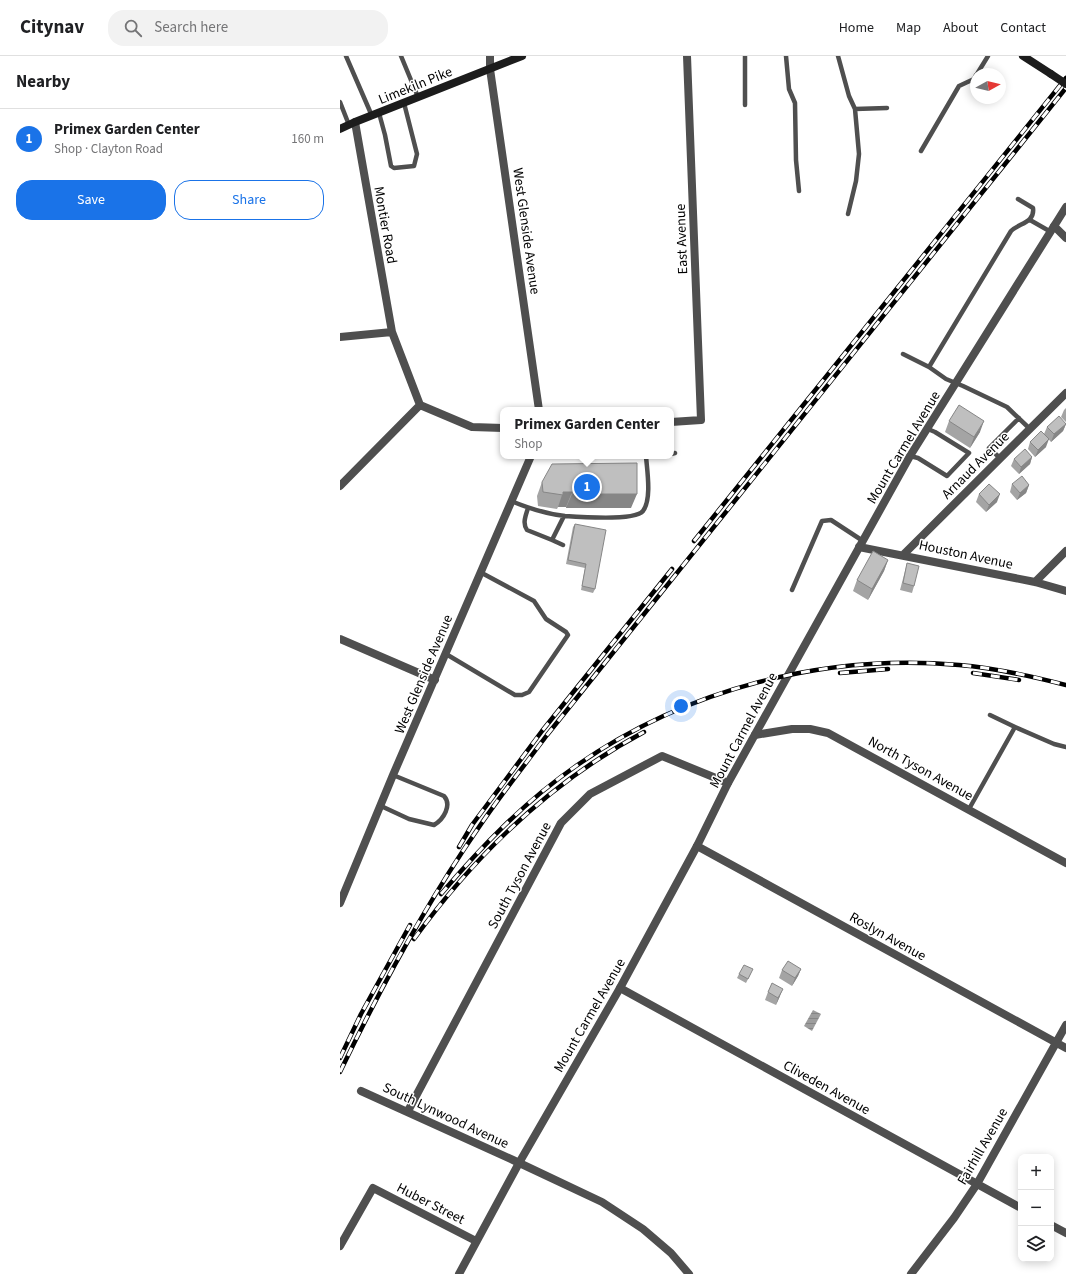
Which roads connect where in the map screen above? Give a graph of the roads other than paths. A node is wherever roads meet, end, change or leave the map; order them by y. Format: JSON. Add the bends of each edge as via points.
{"nodes":[{"id":1,"x":346,"y":56,"type":"edge"},
{"id":2,"x":401,"y":56,"type":"edge"},
{"id":3,"x":490,"y":56,"type":"edge"},
{"id":4,"x":522,"y":56,"type":"edge"},
{"id":5,"x":687,"y":56,"type":"edge"},
{"id":6,"x":745,"y":56,"type":"edge"},
{"id":7,"x":786,"y":56,"type":"edge"},
{"id":8,"x":838,"y":56,"type":"edge"},
{"id":9,"x":988,"y":56,"type":"edge"},
{"id":10,"x":1023,"y":56,"type":"edge"},
{"id":11,"x":980,"y":68,"type":"edge"},
{"id":12,"x":490,"y":69,"type":"junction"},
{"id":13,"x":970,"y":81,"type":"edge"},
{"id":14,"x":1066,"y":84,"type":"edge"},
{"id":15,"x":418,"y":98,"type":"junction"},
{"id":16,"x":340,"y":102,"type":"edge"},
{"id":17,"x":404,"y":103,"type":"junction"},
{"id":18,"x":745,"y":105,"type":"dead end"},
{"id":19,"x":888,"y":108,"type":"dead end"},
{"id":20,"x":855,"y":110,"type":"junction"},
{"id":21,"x":375,"y":114,"type":"junction"},
{"id":22,"x":352,"y":124,"type":"junction"},
{"id":23,"x":340,"y":130,"type":"edge"},
{"id":24,"x":921,"y":152,"type":"dead end"},
{"id":25,"x":799,"y":191,"type":"dead end"},
{"id":26,"x":1018,"y":200,"type":"dead end"},
{"id":27,"x":1066,"y":207,"type":"edge"},
{"id":28,"x":848,"y":214,"type":"dead end"},
{"id":29,"x":1030,"y":220,"type":"junction"},
{"id":30,"x":1053,"y":229,"type":"junction"},
{"id":31,"x":1066,"y":238,"type":"edge"},
{"id":32,"x":392,"y":332,"type":"junction"},
{"id":33,"x":340,"y":337,"type":"edge"},
{"id":34,"x":903,"y":354,"type":"dead end"},
{"id":35,"x":928,"y":367,"type":"junction"},
{"id":36,"x":956,"y":383,"type":"junction"},
{"id":37,"x":1066,"y":393,"type":"edge"},
{"id":38,"x":420,"y":404,"type":"junction"},
{"id":39,"x":539,"y":407,"type":"edge"},
{"id":40,"x":1019,"y":418,"type":"junction"},
{"id":41,"x":674,"y":422,"type":"edge"},
{"id":42,"x":500,"y":428,"type":"edge"},
{"id":43,"x":928,"y":429,"type":"junction"},
{"id":44,"x":1030,"y":429,"type":"junction"},
{"id":45,"x":910,"y":456,"type":"junction"},
{"id":46,"x":1000,"y":458,"type":"junction"},
{"id":47,"x":530,"y":459,"type":"edge"},
{"id":48,"x":646,"y":459,"type":"edge"},
{"id":49,"x":340,"y":486,"type":"edge"},
{"id":50,"x":511,"y":501,"type":"junction"},
{"id":51,"x":528,"y":508,"type":"junction"},
{"id":52,"x":564,"y":516,"type":"junction"},
{"id":53,"x":552,"y":540,"type":"junction"},
{"id":54,"x":861,"y":544,"type":"junction"},
{"id":55,"x":563,"y":545,"type":"dead end"},
{"id":56,"x":1066,"y":551,"type":"edge"},
{"id":57,"x":903,"y":554,"type":"junction"},
{"id":58,"x":480,"y":572,"type":"junction"},
{"id":59,"x":1035,"y":582,"type":"junction"},
{"id":60,"x":792,"y":590,"type":"dead end"},
{"id":61,"x":1066,"y":590,"type":"edge"},
{"id":62,"x":340,"y":639,"type":"edge"},
{"id":63,"x":446,"y":654,"type":"junction"},
{"id":64,"x":435,"y":680,"type":"junction"},
{"id":65,"x":990,"y":715,"type":"dead end"},
{"id":66,"x":1015,"y":727,"type":"junction"},
{"id":67,"x":755,"y":735,"type":"junction"},
{"id":68,"x":1066,"y":747,"type":"edge"},
{"id":69,"x":393,"y":775,"type":"junction"},
{"id":70,"x":728,"y":783,"type":"junction"},
{"id":71,"x":381,"y":806,"type":"junction"},
{"id":72,"x":969,"y":809,"type":"junction"},
{"id":73,"x":697,"y":846,"type":"junction"},
{"id":74,"x":1066,"y":863,"type":"edge"},
{"id":75,"x":340,"y":903,"type":"edge"},
{"id":76,"x":620,"y":988,"type":"junction"},
{"id":77,"x":1066,"y":1025,"type":"edge"},
{"id":78,"x":1056,"y":1043,"type":"junction"},
{"id":79,"x":1066,"y":1048,"type":"edge"},
{"id":80,"x":362,"y":1091,"type":"dead end"},
{"id":81,"x":408,"y":1111,"type":"junction"},
{"id":82,"x":519,"y":1163,"type":"junction"},
{"id":83,"x":976,"y":1184,"type":"junction"},
{"id":84,"x":1018,"y":1206,"type":"edge"},
{"id":85,"x":1054,"y":1226,"type":"edge"},
{"id":86,"x":1066,"y":1233,"type":"edge"},
{"id":87,"x":476,"y":1241,"type":"junction"},
{"id":88,"x":340,"y":1246,"type":"edge"},
{"id":89,"x":459,"y":1274,"type":"edge"},
{"id":90,"x":690,"y":1274,"type":"edge"},
{"id":91,"x":911,"y":1274,"type":"edge"}],
"edges":[{"from":1,"to":21,"type":"lane"},
{"from":2,"to":15,"type":"lane"},
{"from":3,"to":12,"type":"street","name":"West Glenside Avenue"},
{"from":4,"to":12,"type":"main road","name":"Limekiln Pike"},
{"from":5,"to":41,"type":"street","name":"East Avenue","via":[[702,420]]},
{"from":6,"to":18,"type":"lane"},
{"from":7,"to":25,"type":"lane","via":[[789,89],[795,103]]},
{"from":8,"to":20,"type":"lane"},
{"from":9,"to":11,"type":"lane"},
{"from":10,"to":14,"type":"main road","bridge":true},
{"from":12,"to":15,"type":"main road","name":"Limekiln Pike"},
{"from":12,"to":39,"type":"street","name":"West Glenside Avenue"},
{"from":13,"to":24,"type":"lane","via":[[959,86]]},
{"from":15,"to":17,"type":"main road","name":"Limekiln Pike"},
{"from":16,"to":22,"type":"lane"},
{"from":17,"to":21,"type":"main road","name":"Limekiln Pike"},
{"from":17,"to":21,"type":"lane","via":[[417,154],[414,166],[391,166],[385,135]]},
{"from":19,"to":20,"type":"lane"},
{"from":20,"to":28,"type":"lane","via":[[859,154]]},
{"from":21,"to":22,"type":"main road","name":"Limekiln Pike"},
{"from":22,"to":23,"type":"main road","name":"Limekiln Pike"},
{"from":22,"to":32,"type":"street","name":"Montier Road"},
{"from":26,"to":29,"type":"lane","via":[[1033,208],[1034,214]]},
{"from":27,"to":30,"type":"street","name":"Mount Carmel Avenue"},
{"from":29,"to":30,"type":"lane"},
{"from":29,"to":35,"type":"lane","via":[[1011,231]]},
{"from":30,"to":31,"type":"street"},
{"from":30,"to":36,"type":"street","name":"Mount Carmel Avenue"},
{"from":32,"to":33,"type":"street"},
{"from":32,"to":38,"type":"street","name":"Montier Road"},
{"from":34,"to":35,"type":"lane"},
{"from":35,"to":36,"type":"lane"},
{"from":36,"to":40,"type":"lane","via":[[1006,407]]},
{"from":36,"to":43,"type":"street","name":"Mount Carmel Avenue"},
{"from":37,"to":44,"type":"street","name":"Arnaud Avenue"},
{"from":38,"to":42,"type":"street","via":[[472,427]]},
{"from":38,"to":49,"type":"street"},
{"from":40,"to":44,"type":"lane"},
{"from":40,"to":46,"type":"lane","via":[[990,448]]},
{"from":43,"to":45,"type":"street","name":"Mount Carmel Avenue"},
{"from":43,"to":45,"type":"lane","via":[[969,453],[947,476],[918,458]]},
{"from":44,"to":46,"type":"street","name":"Arnaud Avenue"},
{"from":45,"to":54,"type":"street","name":"Mount Carmel Avenue"},
{"from":46,"to":57,"type":"street","name":"Arnaud Avenue"},
{"from":47,"to":50,"type":"street","name":"West Glenside Avenue"},
{"from":48,"to":52,"type":"lane","via":[[648,493],[647,504],[642,512],[620,518]]},
{"from":50,"to":51,"type":"lane"},
{"from":50,"to":58,"type":"street","name":"West Glenside Avenue"},
{"from":51,"to":52,"type":"lane"},
{"from":51,"to":53,"type":"lane","via":[[524,521],[525,528]]},
{"from":52,"to":53,"type":"lane"},
{"from":53,"to":55,"type":"lane"},
{"from":54,"to":57,"type":"street","name":"Houston Avenue"},
{"from":54,"to":60,"type":"lane","via":[[831,520],[822,521]]},
{"from":54,"to":67,"type":"street","name":"Mount Carmel Avenue"},
{"from":56,"to":59,"type":"street"},
{"from":57,"to":59,"type":"street","name":"Houston Avenue"},
{"from":58,"to":63,"type":"street","name":"West Glenside Avenue"},
{"from":58,"to":63,"type":"lane","via":[[534,601],[546,619],[568,635],[529,692],[522,695],[515,695]]},
{"from":59,"to":61,"type":"street","name":"Houston Avenue"},
{"from":62,"to":64,"type":"street"},
{"from":63,"to":64,"type":"street","name":"West Glenside Avenue"},
{"from":64,"to":69,"type":"street","name":"West Glenside Avenue"},
{"from":65,"to":66,"type":"lane"},
{"from":66,"to":68,"type":"lane"},
{"from":66,"to":72,"type":"lane"},
{"from":67,"to":70,"type":"street","name":"Mount Carmel Avenue"},
{"from":67,"to":72,"type":"street","name":"North Tyson Avenue","via":[[792,729],[828,733]]},
{"from":69,"to":71,"type":"street","name":"West Glenside Avenue"},
{"from":69,"to":71,"type":"lane","via":[[444,796],[448,805],[440,822],[434,825],[409,819]]},
{"from":70,"to":73,"type":"street","name":"Mount Carmel Avenue"},
{"from":70,"to":81,"type":"street","name":"South Tyson Avenue","via":[[662,756],[590,794],[566,818]]},
{"from":71,"to":75,"type":"street","name":"West Glenside Avenue"},
{"from":72,"to":74,"type":"street","name":"North Tyson Avenue"},
{"from":73,"to":76,"type":"street","name":"Mount Carmel Avenue"},
{"from":73,"to":78,"type":"street","name":"Roslyn Avenue"},
{"from":76,"to":82,"type":"street","name":"Mount Carmel Avenue"},
{"from":76,"to":83,"type":"street","name":"Cliveden Avenue"},
{"from":77,"to":78,"type":"street","name":"Fairhill Avenue"},
{"from":78,"to":79,"type":"street","name":"Roslyn Avenue"},
{"from":78,"to":83,"type":"street","name":"Fairhill Avenue"},
{"from":80,"to":81,"type":"street","name":"South Lynwood Avenue"},
{"from":81,"to":82,"type":"street","name":"South Lynwood Avenue"},
{"from":82,"to":87,"type":"street","name":"Mount Carmel Avenue"},
{"from":82,"to":90,"type":"street","name":"South Lynwood Avenue","via":[[618,1212],[653,1237]]},
{"from":83,"to":84,"type":"street","name":"Cliveden Avenue"},
{"from":83,"to":91,"type":"street","name":"Fairhill Avenue","via":[[954,1218]]},
{"from":85,"to":86,"type":"street"},
{"from":87,"to":88,"type":"street","name":"Huber Street","via":[[373,1188]]},
{"from":87,"to":89,"type":"street","name":"Mount Carmel Avenue"}]}
